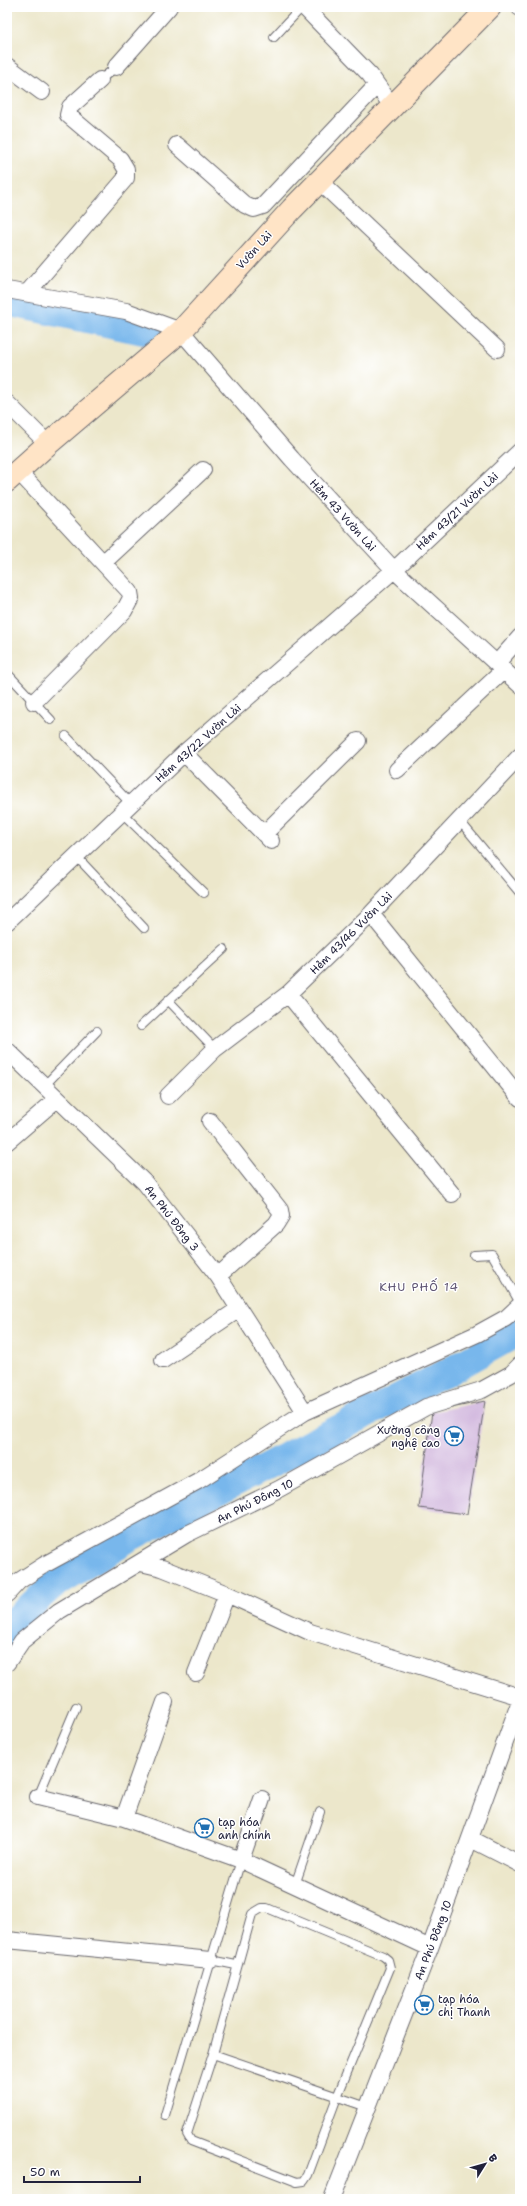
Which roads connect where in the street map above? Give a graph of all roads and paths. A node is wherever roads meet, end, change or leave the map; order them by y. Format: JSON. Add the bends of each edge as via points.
{"nodes":[{"id":1,"x":169,"y":7,"type":"edge"},
{"id":2,"x":303,"y":7,"type":"edge"},
{"id":3,"x":490,"y":7,"type":"edge"},
{"id":4,"x":274,"y":37,"type":"dead end"},
{"id":5,"x":7,"y":66,"type":"edge"},
{"id":6,"x":116,"y":67,"type":"joint"},
{"id":7,"x":100,"y":80,"type":"joint"},
{"id":8,"x":377,"y":85,"type":"junction"},
{"id":9,"x":42,"y":92,"type":"dead end"},
{"id":10,"x":392,"y":106,"type":"junction"},
{"id":11,"x":177,"y":145,"type":"dead end"},
{"id":12,"x":319,"y":181,"type":"junction"},
{"id":13,"x":7,"y":290,"type":"edge"},
{"id":14,"x":27,"y":293,"type":"junction"},
{"id":15,"x":181,"y":331,"type":"junction"},
{"id":16,"x":497,"y":349,"type":"dead end"},
{"id":17,"x":7,"y":403,"type":"edge"},
{"id":18,"x":48,"y":444,"type":"junction"},
{"id":19,"x":520,"y":451,"type":"edge"},
{"id":20,"x":203,"y":470,"type":"dead end"},
{"id":21,"x":13,"y":476,"type":"edge"},
{"id":22,"x":104,"y":562,"type":"junction"},
{"id":23,"x":394,"y":570,"type":"junction"},
{"id":24,"x":520,"y":637,"type":"edge"},
{"id":25,"x":500,"y":666,"type":"junction"},
{"id":26,"x":7,"y":673,"type":"edge"},
{"id":27,"x":520,"y":685,"type":"edge"},
{"id":28,"x":34,"y":702,"type":"junction"},
{"id":29,"x":51,"y":720,"type":"dead end"},
{"id":30,"x":66,"y":736,"type":"dead end"},
{"id":31,"x":358,"y":741,"type":"dead end"},
{"id":32,"x":184,"y":753,"type":"junction"},
{"id":33,"x":520,"y":756,"type":"edge"},
{"id":34,"x":397,"y":770,"type":"dead end"},
{"id":35,"x":127,"y":809,"type":"junction"},
{"id":36,"x":460,"y":820,"type":"junction"},
{"id":37,"x":76,"y":856,"type":"junction"},
{"id":38,"x":204,"y":893,"type":"dead end"},
{"id":39,"x":520,"y":893,"type":"edge"},
{"id":40,"x":371,"y":914,"type":"junction"},
{"id":41,"x":7,"y":922,"type":"edge"},
{"id":42,"x":144,"y":928,"type":"dead end"},
{"id":43,"x":224,"y":949,"type":"dead end"},
{"id":44,"x":288,"y":994,"type":"junction"},
{"id":45,"x":168,"y":1000,"type":"junction"},
{"id":46,"x":141,"y":1026,"type":"dead end"},
{"id":47,"x":97,"y":1031,"type":"dead end"},
{"id":48,"x":215,"y":1049,"type":"junction"},
{"id":49,"x":7,"y":1050,"type":"edge"},
{"id":50,"x":44,"y":1086,"type":"junction"},
{"id":51,"x":168,"y":1096,"type":"dead end"},
{"id":52,"x":520,"y":1098,"type":"edge"},
{"id":53,"x":57,"y":1099,"type":"junction"},
{"id":54,"x":210,"y":1121,"type":"dead end"},
{"id":55,"x":7,"y":1142,"type":"edge"},
{"id":56,"x":452,"y":1194,"type":"dead end"},
{"id":57,"x":474,"y":1254,"type":"dead end"},
{"id":58,"x":218,"y":1276,"type":"junction"},
{"id":59,"x":520,"y":1304,"type":"edge"},
{"id":60,"x":239,"y":1309,"type":"junction"},
{"id":61,"x":163,"y":1360,"type":"dead end"},
{"id":62,"x":520,"y":1365,"type":"edge"},
{"id":63,"x":305,"y":1412,"type":"junction"},
{"id":64,"x":141,"y":1563,"type":"junction"},
{"id":65,"x":7,"y":1594,"type":"edge"},
{"id":66,"x":227,"y":1594,"type":"junction"},
{"id":67,"x":7,"y":1663,"type":"edge"},
{"id":68,"x":196,"y":1673,"type":"dead end"},
{"id":69,"x":520,"y":1698,"type":"edge"},
{"id":70,"x":520,"y":1701,"type":"edge"},
{"id":71,"x":165,"y":1702,"type":"dead end"},
{"id":72,"x":76,"y":1707,"type":"dead end"},
{"id":73,"x":38,"y":1797,"type":"joint"},
{"id":74,"x":262,"y":1799,"type":"dead end"},
{"id":75,"x":320,"y":1812,"type":"dead end"},
{"id":76,"x":124,"y":1818,"type":"junction"},
{"id":77,"x":471,"y":1839,"type":"junction"},
{"id":78,"x":241,"y":1860,"type":"junction"},
{"id":79,"x":520,"y":1864,"type":"edge"},
{"id":80,"x":295,"y":1885,"type":"junction"},
{"id":81,"x":7,"y":1940,"type":"edge"},
{"id":82,"x":430,"y":1948,"type":"junction"},
{"id":83,"x":210,"y":1960,"type":"junction"},
{"id":84,"x":236,"y":1965,"type":"junction"},
{"id":85,"x":213,"y":2054,"type":"junction"},
{"id":86,"x":337,"y":2097,"type":"junction"},
{"id":87,"x":367,"y":2107,"type":"junction"},
{"id":88,"x":165,"y":2115,"type":"dead end"},
{"id":89,"x":332,"y":2199,"type":"edge"}],
"edges":[{"from":1,"to":6,"type":"street"},
{"from":2,"to":4,"type":"lane"},
{"from":2,"to":8,"type":"street"},
{"from":3,"to":10,"type":"main road","name":"Vườn Lài"},
{"from":5,"to":9,"type":"street"},
{"from":6,"to":7,"type":"lane"},
{"from":7,"to":14,"type":"street","via":[[70,107],[68,115],[120,159],[126,169],[126,178]]},
{"from":8,"to":10,"type":"street"},
{"from":8,"to":11,"type":"street","via":[[263,206],[254,209],[245,205]]},
{"from":10,"to":12,"type":"main road","name":"Vườn Lài"},
{"from":12,"to":15,"type":"main road","name":"Vườn Lài"},
{"from":12,"to":16,"type":"street"},
{"from":13,"to":14,"type":"street"},
{"from":14,"to":15,"type":"street","via":[[126,311]]},
{"from":15,"to":18,"type":"main road","name":"Vườn Lài"},
{"from":15,"to":23,"type":"street","name":"Hẻm 43 Vườn Lài","via":[[292,459]]},
{"from":17,"to":18,"type":"street"},
{"from":18,"to":21,"type":"main road","name":"Vườn Lài"},
{"from":19,"to":23,"type":"street","name":"Hẻm 43/21 Vườn Lài"},
{"from":20,"to":22,"type":"street"},
{"from":21,"to":22,"type":"street"},
{"from":22,"to":28,"type":"street","via":[[130,592],[130,604]]},
{"from":23,"to":25,"type":"street","name":"Hẻm 43 Vườn Lài"},
{"from":23,"to":32,"type":"street","name":"Hẻm 43/22 Vườn Lài"},
{"from":24,"to":25,"type":"street"},
{"from":25,"to":27,"type":"street","name":"Hẻm 43 Vườn Lài"},
{"from":25,"to":34,"type":"street"},
{"from":26,"to":28,"type":"lane"},
{"from":28,"to":29,"type":"lane"},
{"from":30,"to":35,"type":"lane"},
{"from":31,"to":32,"type":"street","via":[[268,838]]},
{"from":32,"to":35,"type":"street","name":"Hẻm 43/22 Vườn Lài"},
{"from":33,"to":36,"type":"street","name":"Hẻm 43/46 Vườn Lài"},
{"from":35,"to":37,"type":"street","name":"Hẻm 43/22 Vườn Lài"},
{"from":35,"to":38,"type":"lane"},
{"from":36,"to":39,"type":"lane"},
{"from":36,"to":40,"type":"street","name":"Hẻm 43/46 Vườn Lài"},
{"from":37,"to":41,"type":"street","name":"Hẻm 43/22 Vườn Lài"},
{"from":37,"to":42,"type":"lane"},
{"from":40,"to":44,"type":"street","name":"Hẻm 43/46 Vườn Lài"},
{"from":40,"to":52,"type":"street"},
{"from":43,"to":45,"type":"lane"},
{"from":44,"to":48,"type":"street","name":"Hẻm 43/46 Vườn Lài"},
{"from":44,"to":56,"type":"street"},
{"from":45,"to":46,"type":"lane"},
{"from":45,"to":48,"type":"lane"},
{"from":47,"to":50,"type":"lane"},
{"from":48,"to":51,"type":"street","name":"Hẻm 43/46 Vườn Lài"},
{"from":49,"to":50,"type":"street","name":"An Phú Đông 3"},
{"from":50,"to":53,"type":"street","name":"An Phú Đông 3"},
{"from":53,"to":55,"type":"street"},
{"from":53,"to":58,"type":"street","name":"An Phú Đông 3","via":[[145,1183]]},
{"from":54,"to":58,"type":"street","via":[[280,1210],[281,1216],[276,1224]]},
{"from":57,"to":59,"type":"lane","via":[[492,1254]]},
{"from":58,"to":60,"type":"street","name":"An Phú Đông 3"},
{"from":59,"to":63,"type":"street","via":[[506,1318],[478,1334]]},
{"from":60,"to":61,"type":"street"},
{"from":60,"to":63,"type":"street","name":"An Phú Đông 3"},
{"from":62,"to":64,"type":"street","name":"An Phú Đông 10","via":[[512,1374],[482,1390],[426,1407],[279,1489],[187,1534]]},
{"from":63,"to":65,"type":"street","via":[[198,1481],[44,1565],[19,1581]]},
{"from":64,"to":66,"type":"street","via":[[162,1568]]},
{"from":64,"to":67,"type":"street","name":"An Phú Đông 10","via":[[59,1611],[22,1641]]},
{"from":66,"to":68,"type":"street"},
{"from":66,"to":69,"type":"street","via":[[310,1632]]},
{"from":70,"to":77,"type":"street","name":"An Phú Đông 10"},
{"from":71,"to":76,"type":"street"},
{"from":72,"to":73,"type":"lane"},
{"from":73,"to":76,"type":"street"},
{"from":74,"to":78,"type":"street"},
{"from":75,"to":80,"type":"lane"},
{"from":76,"to":78,"type":"street"},
{"from":77,"to":79,"type":"street"},
{"from":77,"to":82,"type":"street","name":"An Phú Đông 10"},
{"from":78,"to":80,"type":"street"},
{"from":78,"to":83,"type":"lane"},
{"from":80,"to":82,"type":"street"},
{"from":81,"to":83,"type":"street"},
{"from":82,"to":87,"type":"street","name":"An Phú Đông 10"},
{"from":83,"to":84,"type":"lane"},
{"from":83,"to":88,"type":"lane"},
{"from":84,"to":85,"type":"lane"},
{"from":84,"to":86,"type":"lane","via":[[252,1914],[262,1908],[388,1960],[390,1968]]},
{"from":85,"to":86,"type":"lane"},
{"from":85,"to":86,"type":"lane","via":[[187,2131],[188,2139],[297,2182],[304,2181],[308,2175]]},
{"from":86,"to":87,"type":"lane"},
{"from":87,"to":89,"type":"street","name":"An Phú Đông 10"}]}
